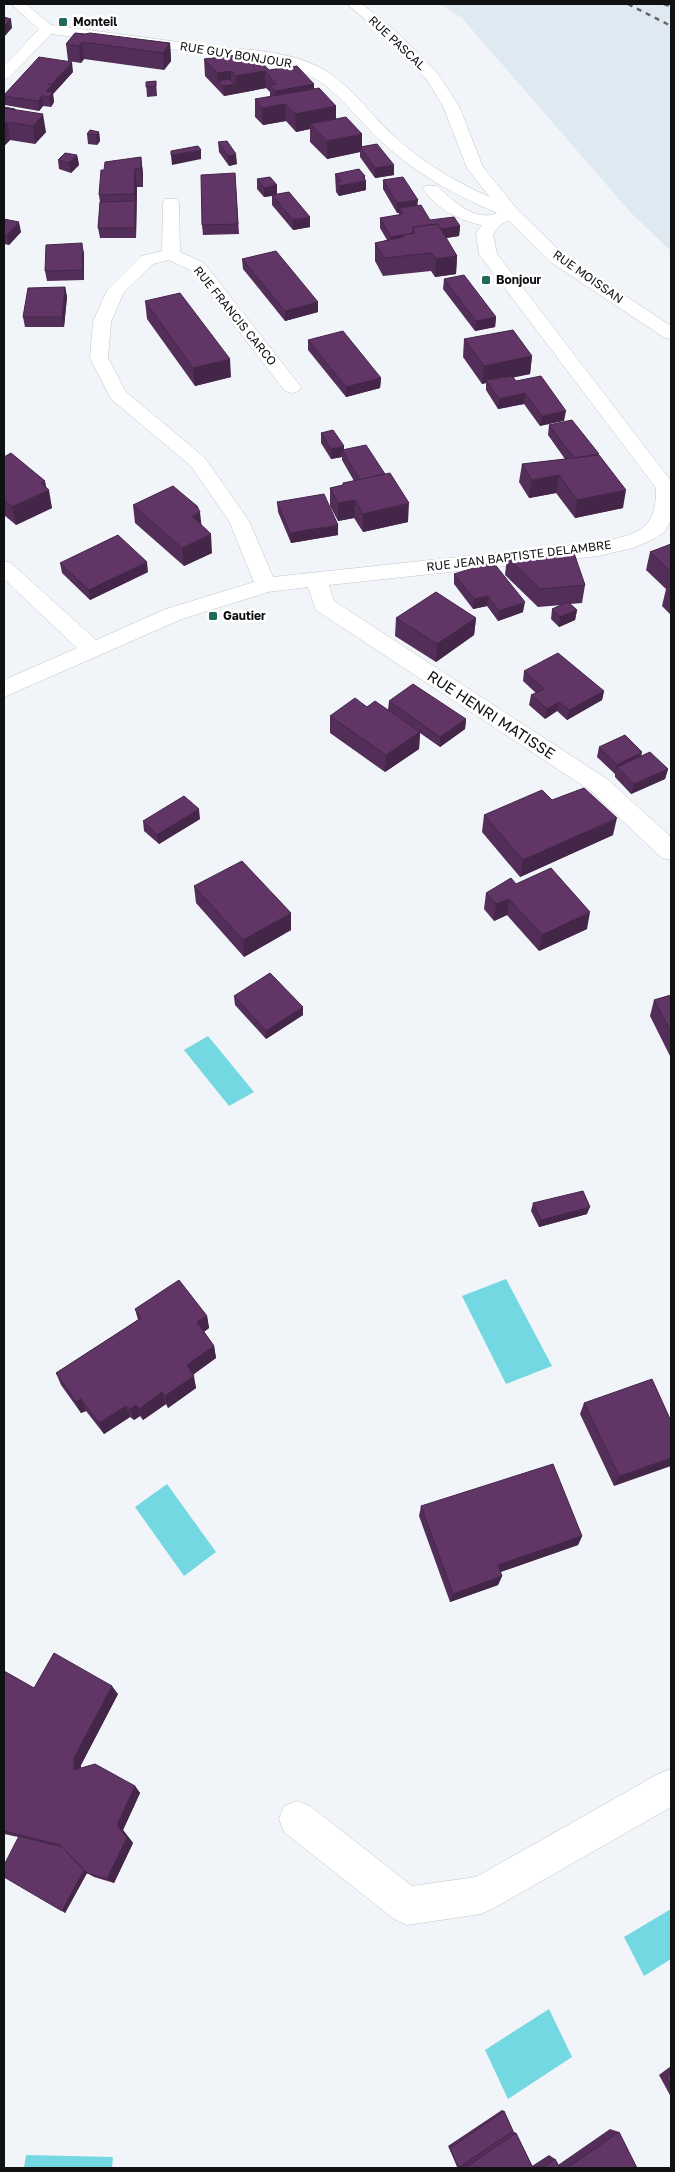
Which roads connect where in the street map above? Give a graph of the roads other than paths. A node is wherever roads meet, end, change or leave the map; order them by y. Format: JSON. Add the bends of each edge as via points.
{"nodes":[{"id":1,"x":18,"y":4,"type":"edge"},
{"id":2,"x":354,"y":4,"type":"edge"},
{"id":3,"x":47,"y":28,"type":"junction"},
{"id":4,"x":4,"y":75,"type":"edge"},
{"id":5,"x":171,"y":203,"type":"dead end"},
{"id":6,"x":503,"y":217,"type":"junction"},
{"id":7,"x":171,"y":254,"type":"junction"},
{"id":8,"x":671,"y":334,"type":"edge"},
{"id":9,"x":292,"y":386,"type":"dead end"},
{"id":10,"x":667,"y":523,"type":"edge"},
{"id":11,"x":4,"y":568,"type":"edge"},
{"id":12,"x":316,"y":579,"type":"junction"},
{"id":13,"x":266,"y":585,"type":"junction"},
{"id":14,"x":92,"y":649,"type":"junction"},
{"id":15,"x":4,"y":689,"type":"edge"},
{"id":16,"x":671,"y":851,"type":"edge"},
{"id":17,"x":671,"y":1788,"type":"edge"},
{"id":18,"x":297,"y":1819,"type":"dead end"}],
"edges":[{"from":1,"to":3,"type":"street"},
{"from":2,"to":6,"type":"street","name":"RUE PASCAL","via":[[393,36],[433,77],[451,106],[474,168]]},
{"from":3,"to":4,"type":"street"},
{"from":3,"to":6,"type":"street","name":"RUE GUY BONJOUR","via":[[290,62],[320,74],[398,147],[401,158],[450,206],[482,221]]},
{"from":5,"to":7,"type":"street"},
{"from":6,"to":8,"type":"street","name":"RUE MOISSAN","via":[[558,259]]},
{"from":6,"to":10,"type":"street","name":"RUE JEAN BAPTISTE DELAMBRE","via":[[484,233],[488,254],[666,488]]},
{"from":7,"to":9,"type":"street","name":"RUE FRANCIS CARCO","via":[[198,267]]},
{"from":7,"to":13,"type":"street","via":[[147,260],[116,290],[102,322],[100,358],[118,395],[198,462],[239,521]]},
{"from":10,"to":12,"type":"street","name":"RUE JEAN BAPTISTE DELAMBRE","via":[[630,542],[598,549]]},
{"from":11,"to":14,"type":"street"},
{"from":12,"to":13,"type":"street","name":"RUE JEAN BAPTISTE DELAMBRE"},
{"from":12,"to":16,"type":"street","name":"RUE HENRI MATISSE","via":[[324,605],[599,785]]},
{"from":13,"to":14,"type":"street","name":"RUE JEAN BAPTISTE DELAMBRE","via":[[174,614]]},
{"from":14,"to":15,"type":"street","name":"RUE JEAN BAPTISTE DELAMBRE"},
{"from":17,"to":18,"type":"street","via":[[481,1895],[407,1906]]}]}
